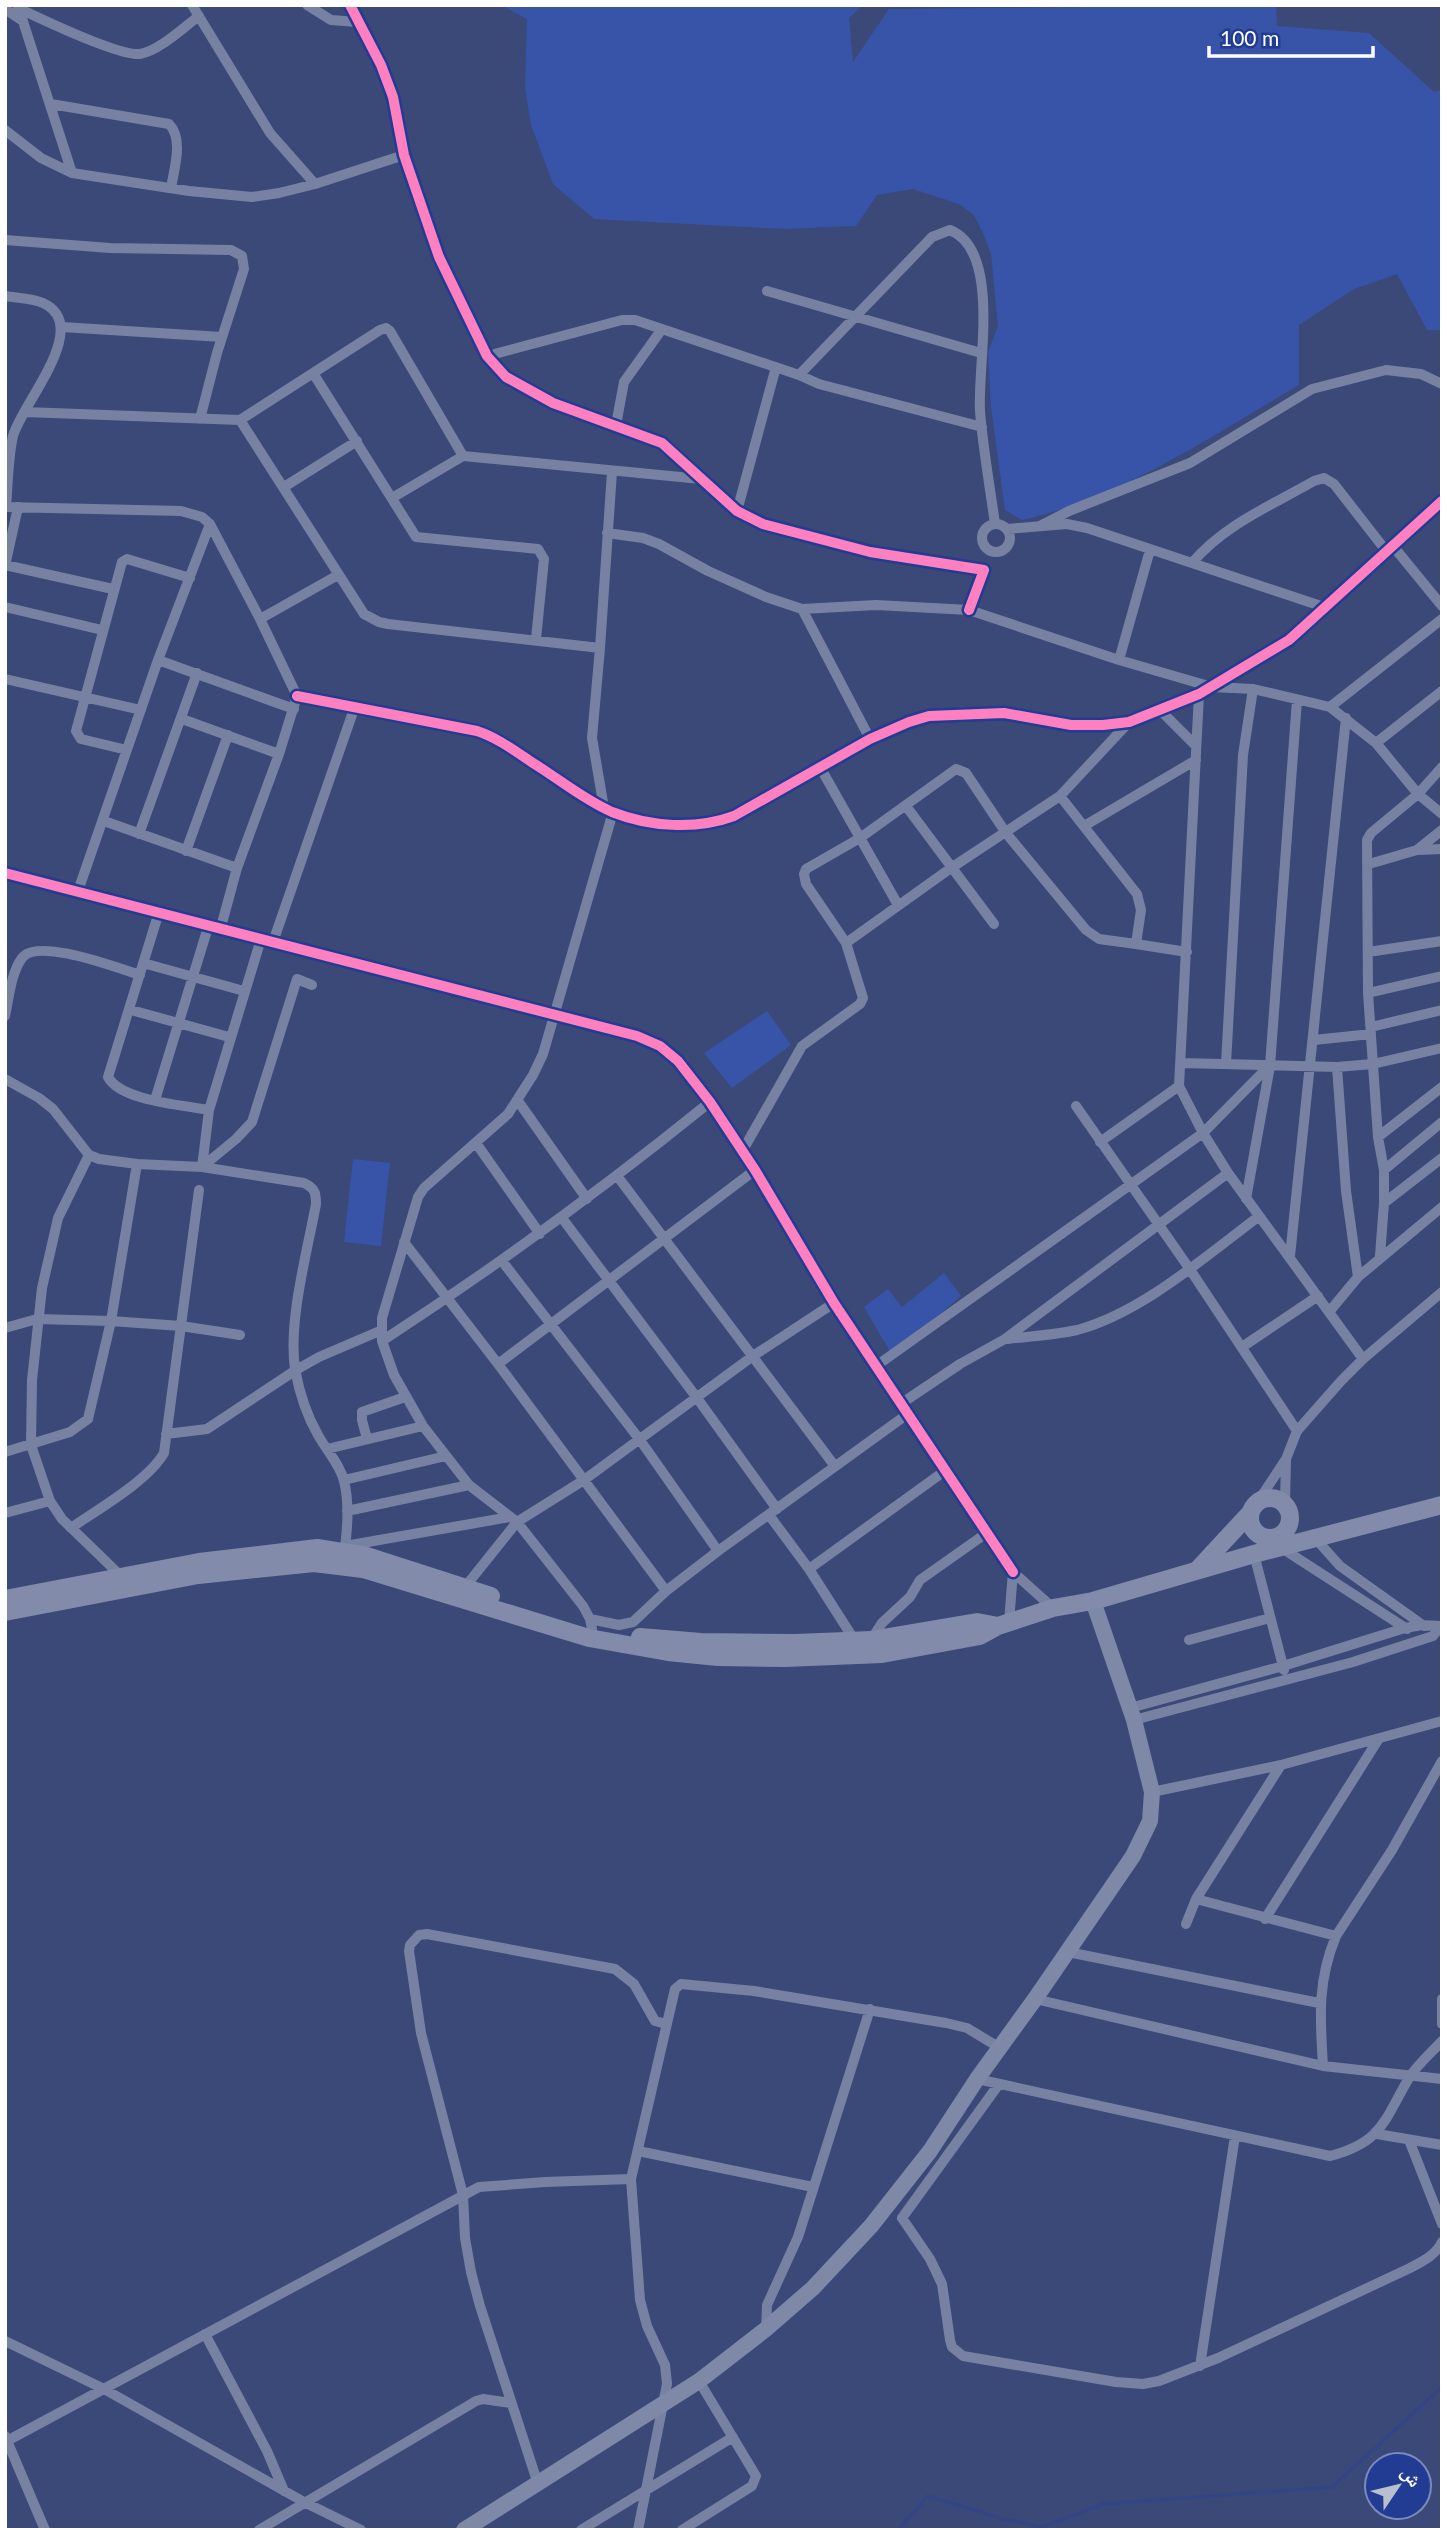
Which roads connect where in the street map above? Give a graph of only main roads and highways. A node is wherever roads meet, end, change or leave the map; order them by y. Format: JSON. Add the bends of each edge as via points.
{"nodes":[{"id":1,"x":1442,"y":1505,"type":"edge"},
{"id":2,"x":1287,"y":1508,"type":"junction"},
{"id":3,"x":1253,"y":1509,"type":"junction"},
{"id":4,"x":1315,"y":1538,"type":"junction"},
{"id":5,"x":1278,"y":1539,"type":"junction"},
{"id":6,"x":344,"y":1554,"type":"junction"},
{"id":7,"x":1197,"y":1570,"type":"junction"},
{"id":8,"x":5,"y":1599,"type":"edge"},
{"id":9,"x":1093,"y":1601,"type":"junction"},
{"id":10,"x":5,"y":1612,"type":"edge"},
{"id":11,"x":1004,"y":1624,"type":"junction"},
{"id":12,"x":752,"y":1650,"type":"junction"},
{"id":13,"x":464,"y":2530,"type":"edge"}],
"edges":[{"from":1,"to":4,"type":"main road"},
{"from":2,"to":3,"type":"main road","via":[[1273,1498],[1259,1501]]},
{"from":2,"to":4,"type":"main road"},
{"from":2,"to":5,"type":"main road","via":[[1291,1518]]},
{"from":3,"to":5,"type":"main road","via":[[1251,1525],[1260,1536]]},
{"from":3,"to":7,"type":"main road"},
{"from":4,"to":5,"type":"main road"},
{"from":5,"to":7,"type":"main road","via":[[1254,1554]]},
{"from":6,"to":8,"type":"main road","via":[[297,1549],[199,1562]]},
{"from":6,"to":10,"type":"main road","via":[[314,1563],[198,1575]]},
{"from":6,"to":12,"type":"main road","via":[[643,1637]]},
{"from":6,"to":12,"type":"main road","via":[[363,1569],[589,1638],[668,1652]]},
{"from":7,"to":9,"type":"main road"},
{"from":9,"to":11,"type":"main road"},
{"from":9,"to":13,"type":"main road","via":[[1132,1714],[1152,1792],[1152,1815],[1139,1848],[930,2151],[871,2226],[813,2288],[699,2381]]},
{"from":11,"to":12,"type":"main road","via":[[977,1622],[863,1641]]},
{"from":11,"to":12,"type":"main road","via":[[979,1636],[882,1654]]}]}
